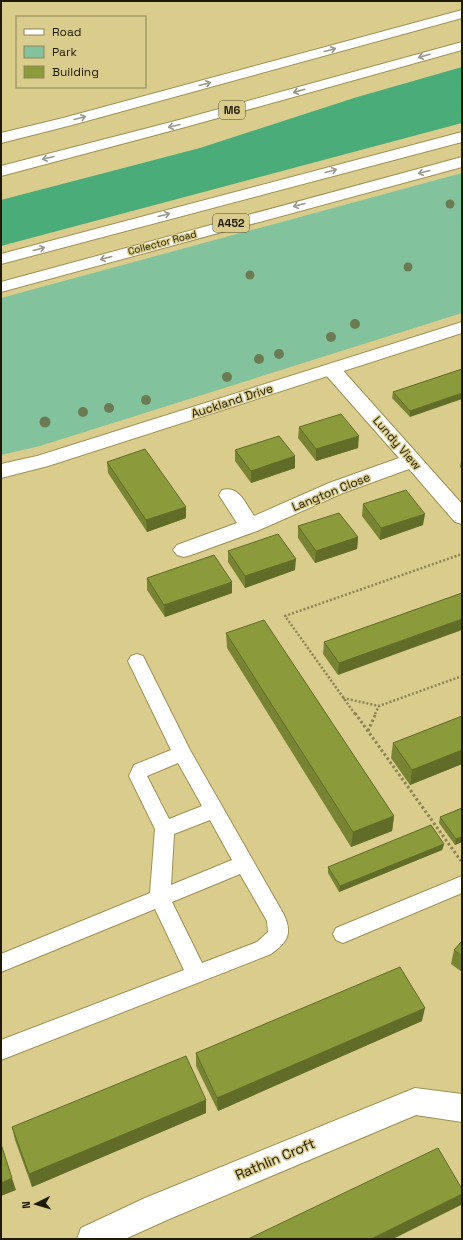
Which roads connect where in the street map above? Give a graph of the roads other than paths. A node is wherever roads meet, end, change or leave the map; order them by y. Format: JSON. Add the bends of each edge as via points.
{"nodes":[{"id":1,"x":462,"y":14,"type":"edge"},
{"id":2,"x":462,"y":46,"type":"edge"},
{"id":3,"x":462,"y":137,"type":"edge"},
{"id":4,"x":1,"y":138,"type":"edge"},
{"id":5,"x":462,"y":162,"type":"edge"},
{"id":6,"x":1,"y":170,"type":"edge"},
{"id":7,"x":1,"y":259,"type":"edge"},
{"id":8,"x":1,"y":287,"type":"edge"},
{"id":9,"x":462,"y":327,"type":"edge"},
{"id":10,"x":332,"y":370,"type":"junction"},
{"id":11,"x":412,"y":461,"type":"junction"},
{"id":12,"x":1,"y":471,"type":"edge"},
{"id":13,"x":229,"y":495,"type":"dead end"},
{"id":14,"x":462,"y":517,"type":"edge"},
{"id":15,"x":250,"y":526,"type":"junction"},
{"id":16,"x":184,"y":550,"type":"dead end"},
{"id":17,"x":137,"y":661,"type":"dead end"},
{"id":18,"x":182,"y":753,"type":"junction"},
{"id":19,"x":214,"y":810,"type":"junction"},
{"id":20,"x":165,"y":829,"type":"junction"},
{"id":21,"x":245,"y":863,"type":"junction"},
{"id":22,"x":462,"y":884,"type":"edge"},
{"id":23,"x":160,"y":898,"type":"junction"},
{"id":24,"x":343,"y":934,"type":"dead end"},
{"id":25,"x":1,"y":963,"type":"edge"},
{"id":26,"x":197,"y":974,"type":"junction"},
{"id":27,"x":1,"y":1050,"type":"edge"},
{"id":28,"x":462,"y":1108,"type":"edge"},
{"id":29,"x":92,"y":1239,"type":"edge"}],
"edges":[{"from":4,"to":1,"type":"main road","one_way":true},
{"from":2,"to":6,"type":"main road","number":"M6","one_way":true,"via":[[184,123]]},
{"from":7,"to":3,"type":"main road","number":"A452","one_way":true},
{"from":5,"to":8,"type":"main road","name":"Collector Road","number":"A452","one_way":true},
{"from":9,"to":10,"type":"main road","name":"Auckland Drive"},
{"from":10,"to":11,"type":"main road","name":"Lundy View"},
{"from":10,"to":12,"type":"main road","name":"Auckland Drive","via":[[41,461]]},
{"from":11,"to":14,"type":"main road","name":"Lundy View"},
{"from":11,"to":15,"type":"main road","name":"Langton Close","via":[[336,488]]},
{"from":13,"to":15,"type":"main road"},
{"from":15,"to":16,"type":"main road","name":"Langton Close"},
{"from":17,"to":18,"type":"lane"},
{"from":18,"to":19,"type":"lane"},
{"from":18,"to":20,"type":"lane","via":[[141,770],[138,776]]},
{"from":19,"to":20,"type":"lane"},
{"from":19,"to":21,"type":"lane"},
{"from":20,"to":23,"type":"lane"},
{"from":21,"to":23,"type":"lane"},
{"from":21,"to":26,"type":"lane","via":[[280,930],[276,939],[264,948]]},
{"from":22,"to":24,"type":"lane"},
{"from":23,"to":25,"type":"lane"},
{"from":23,"to":26,"type":"lane"},
{"from":26,"to":27,"type":"lane"},
{"from":28,"to":29,"type":"main road","name":"Rathlin Croft","via":[[415,1101],[156,1209]]}]}
